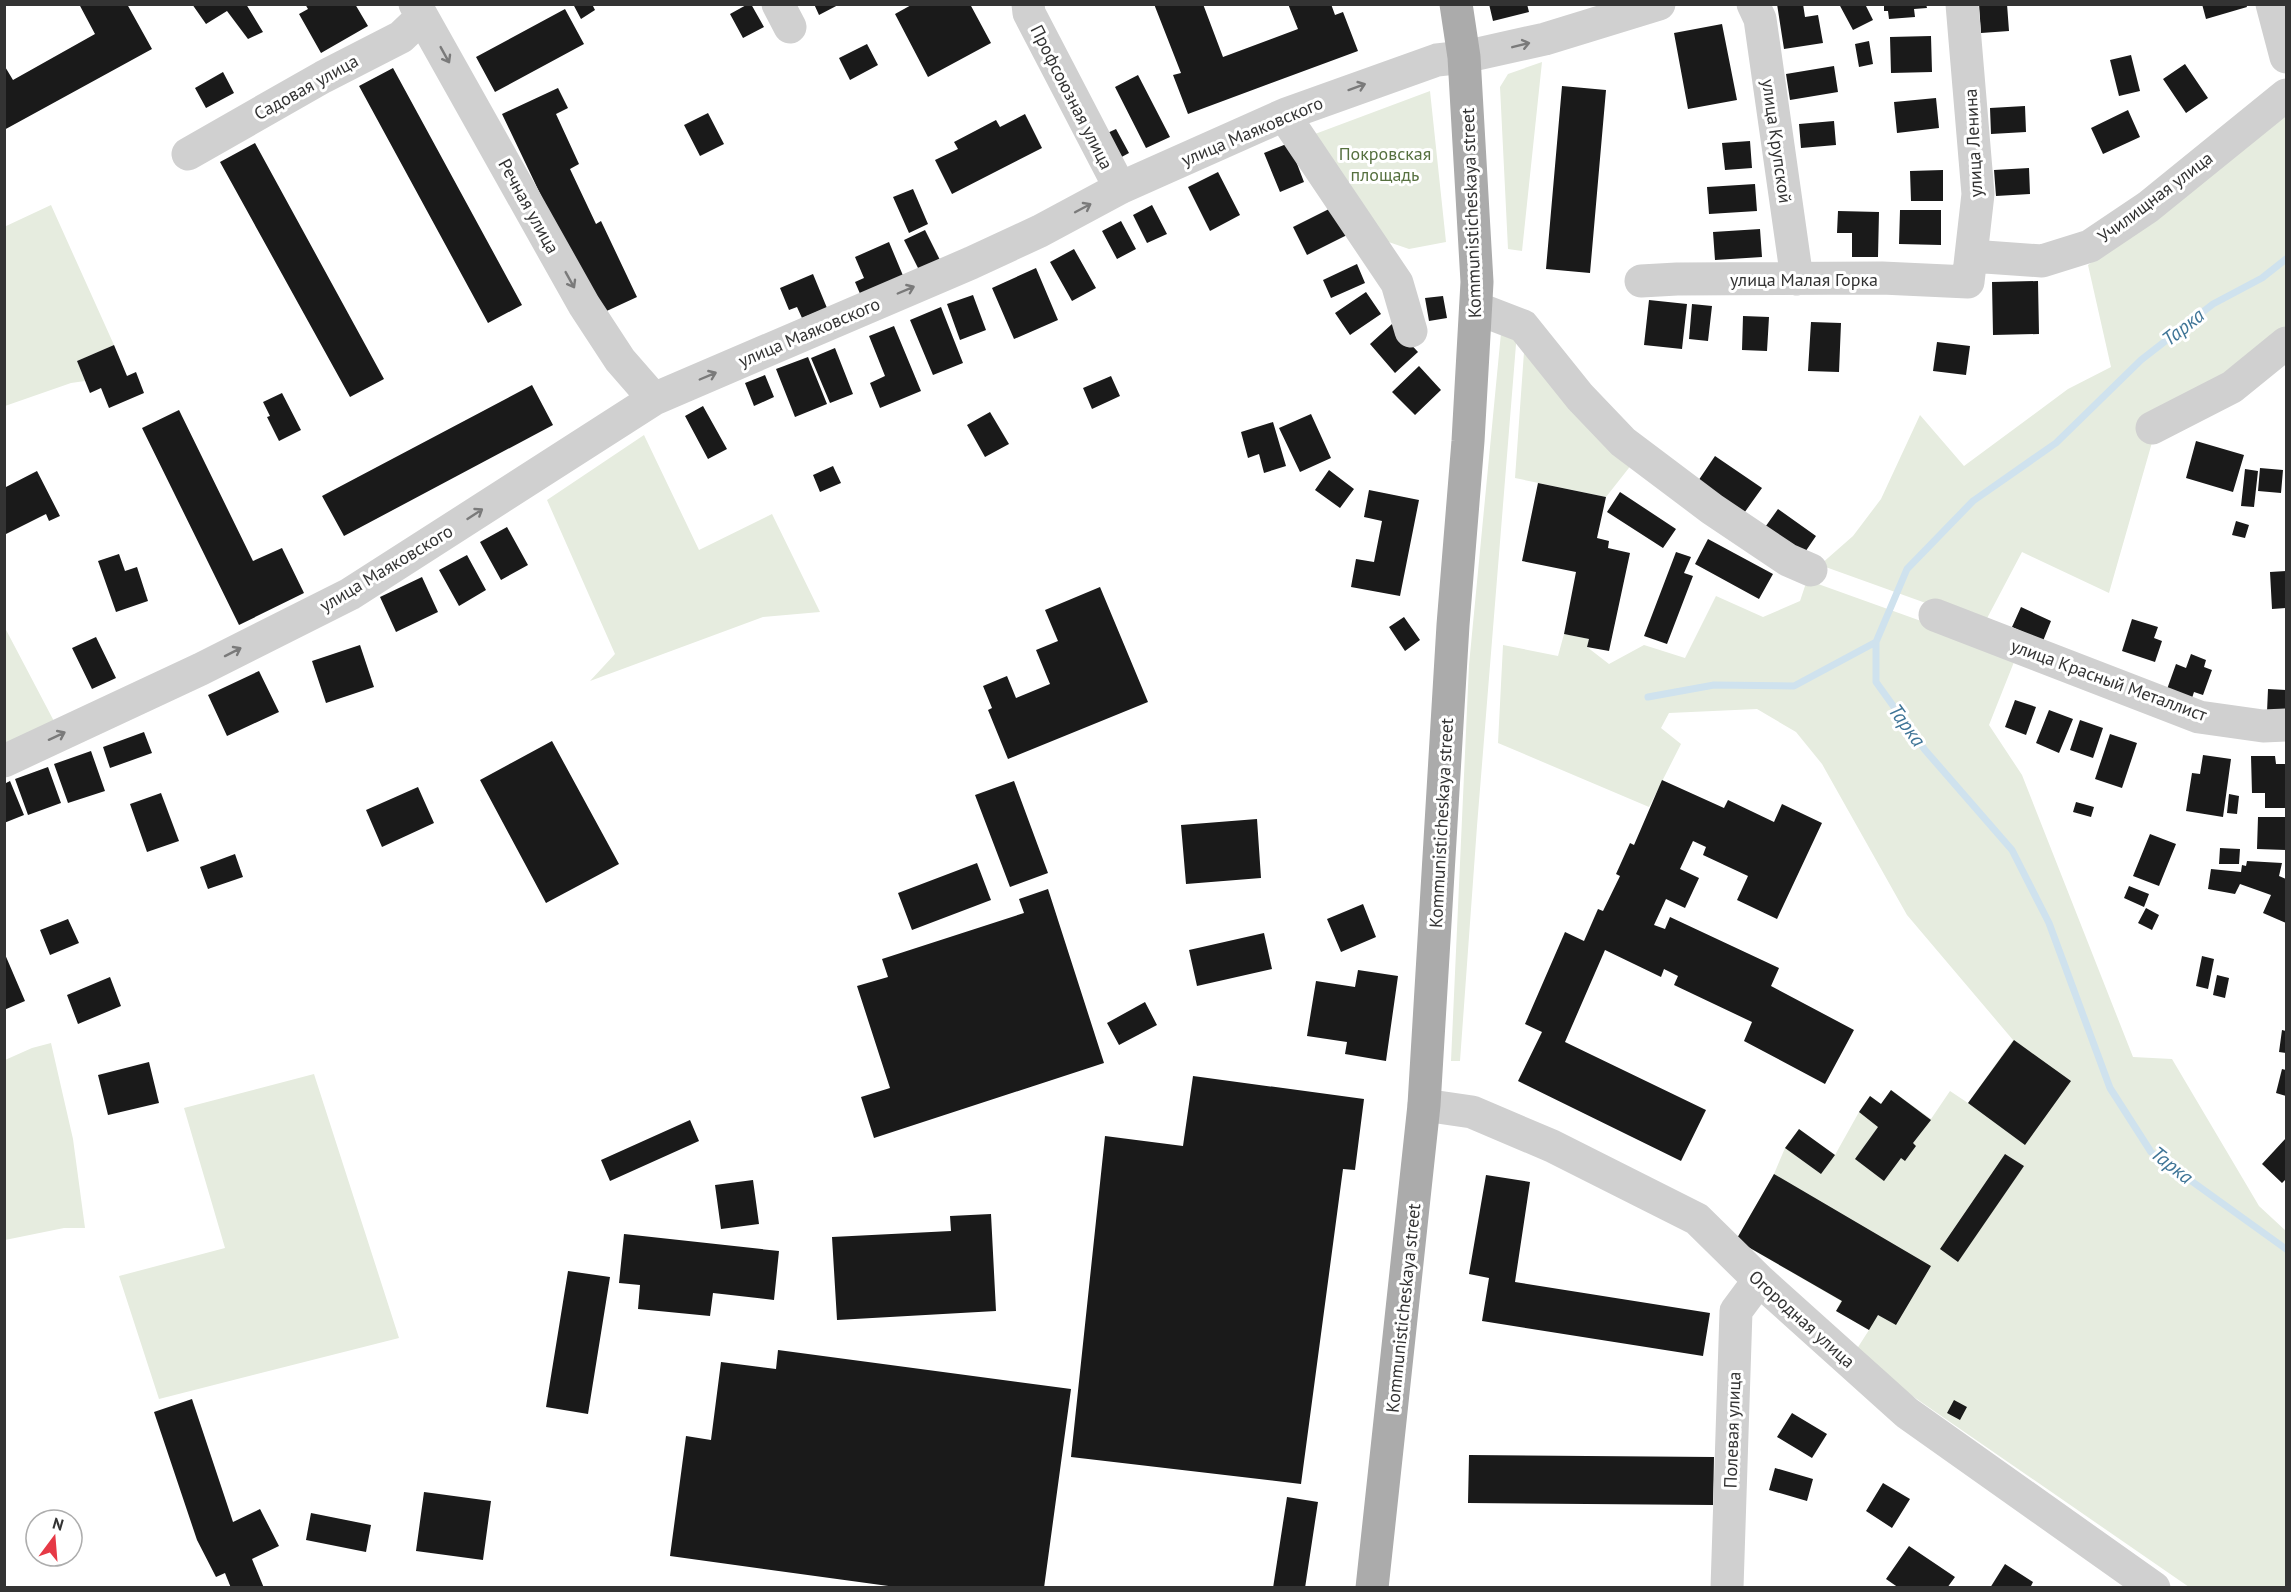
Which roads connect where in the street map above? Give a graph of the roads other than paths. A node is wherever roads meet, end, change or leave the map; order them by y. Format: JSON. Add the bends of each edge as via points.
{"nodes":[{"id":1,"x":1028,"y":4,"type":"edge"},
{"id":2,"x":1456,"y":4,"type":"edge"},
{"id":3,"x":1659,"y":4,"type":"edge"},
{"id":4,"x":1753,"y":4,"type":"edge"},
{"id":5,"x":1962,"y":4,"type":"edge"},
{"id":6,"x":2272,"y":4,"type":"edge"},
{"id":7,"x":418,"y":11,"type":"edge"},
{"id":8,"x":1464,"y":57,"type":"junction"},
{"id":9,"x":2286,"y":57,"type":"edge"},
{"id":10,"x":2286,"y":95,"type":"edge"},
{"id":11,"x":1286,"y":114,"type":"junction"},
{"id":12,"x":188,"y":154,"type":"dead end"},
{"id":13,"x":1120,"y":188,"type":"junction"},
{"id":14,"x":1969,"y":269,"type":"junction"},
{"id":15,"x":1797,"y":279,"type":"junction"},
{"id":16,"x":1641,"y":281,"type":"dead end"},
{"id":17,"x":1476,"y":308,"type":"junction"},
{"id":18,"x":1411,"y":331,"type":"dead end"},
{"id":19,"x":2286,"y":343,"type":"edge"},
{"id":20,"x":654,"y":399,"type":"junction"},
{"id":21,"x":2152,"y":428,"type":"dead end"},
{"id":22,"x":1811,"y":570,"type":"dead end"},
{"id":23,"x":1935,"y":615,"type":"dead end"},
{"id":24,"x":2279,"y":729,"type":"edge"},
{"id":25,"x":4,"y":761,"type":"edge"},
{"id":26,"x":1424,"y":1105,"type":"junction"},
{"id":27,"x":1759,"y":1280,"type":"junction"},
{"id":28,"x":1372,"y":1587,"type":"edge"},
{"id":29,"x":1727,"y":1587,"type":"edge"},
{"id":30,"x":2154,"y":1587,"type":"edge"}],
"edges":[{"from":1,"to":13,"type":"street","name":"Профсоюзная улица","via":[[1029,13]]},
{"from":2,"to":8,"type":"main road","name":"Kommunisticheskaya street"},
{"from":8,"to":3,"type":"street","name":"улица Маяковского","one_way":true,"via":[[1545,39]]},
{"from":4,"to":15,"type":"street","name":"улица Крупской","via":[[1760,19]]},
{"from":5,"to":14,"type":"street","name":"улица Ленина","via":[[1978,194]]},
{"from":6,"to":9,"type":"street"},
{"from":7,"to":12,"type":"street","name":"Садовая улица","via":[[401,37]]},
{"from":7,"to":20,"type":"street","name":"Речная улица","one_way":true,"via":[[584,306],[620,360]]},
{"from":11,"to":8,"type":"street","name":"улица Маяковского","one_way":true,"via":[[1437,60]]},
{"from":8,"to":17,"type":"main road","name":"Kommunisticheskaya street"},
{"from":10,"to":14,"type":"street","name":"Училищная улица","via":[[2148,207],[2090,246],[2042,261]]},
{"from":11,"to":13,"type":"street","name":"улица Маяковского"},
{"from":11,"to":18,"type":"street","via":[[1397,283]]},
{"from":20,"to":13,"type":"street","name":"улица Маяковского","one_way":true,"via":[[971,263]]},
{"from":14,"to":15,"type":"street","name":"улица Малая Горка","via":[[1882,278]]},
{"from":15,"to":16,"type":"street","name":"улица Малая Горка"},
{"from":17,"to":22,"type":"street","via":[[1523,326],[1580,397],[1623,442],[1712,509],[1788,560]]},
{"from":17,"to":26,"type":"main road","name":"Kommunisticheskaya street","via":[[1452,625]]},
{"from":19,"to":21,"type":"street","via":[[2232,387]]},
{"from":25,"to":20,"type":"street","name":"улица Маяковского","one_way":true,"via":[[350,594]]},
{"from":23,"to":24,"type":"street","name":"улица Красный Металлист","via":[[2199,717]]},
{"from":26,"to":27,"type":"street","name":"Огородная улица","via":[[1472,1112],[1542,1141],[1697,1219]]},
{"from":26,"to":28,"type":"main road","name":"Kommunisticheskaya street"},
{"from":27,"to":29,"type":"street","name":"Полевая улица","via":[[1736,1311]]},
{"from":27,"to":30,"type":"street","name":"Огородная улица","via":[[1907,1413]]}]}
